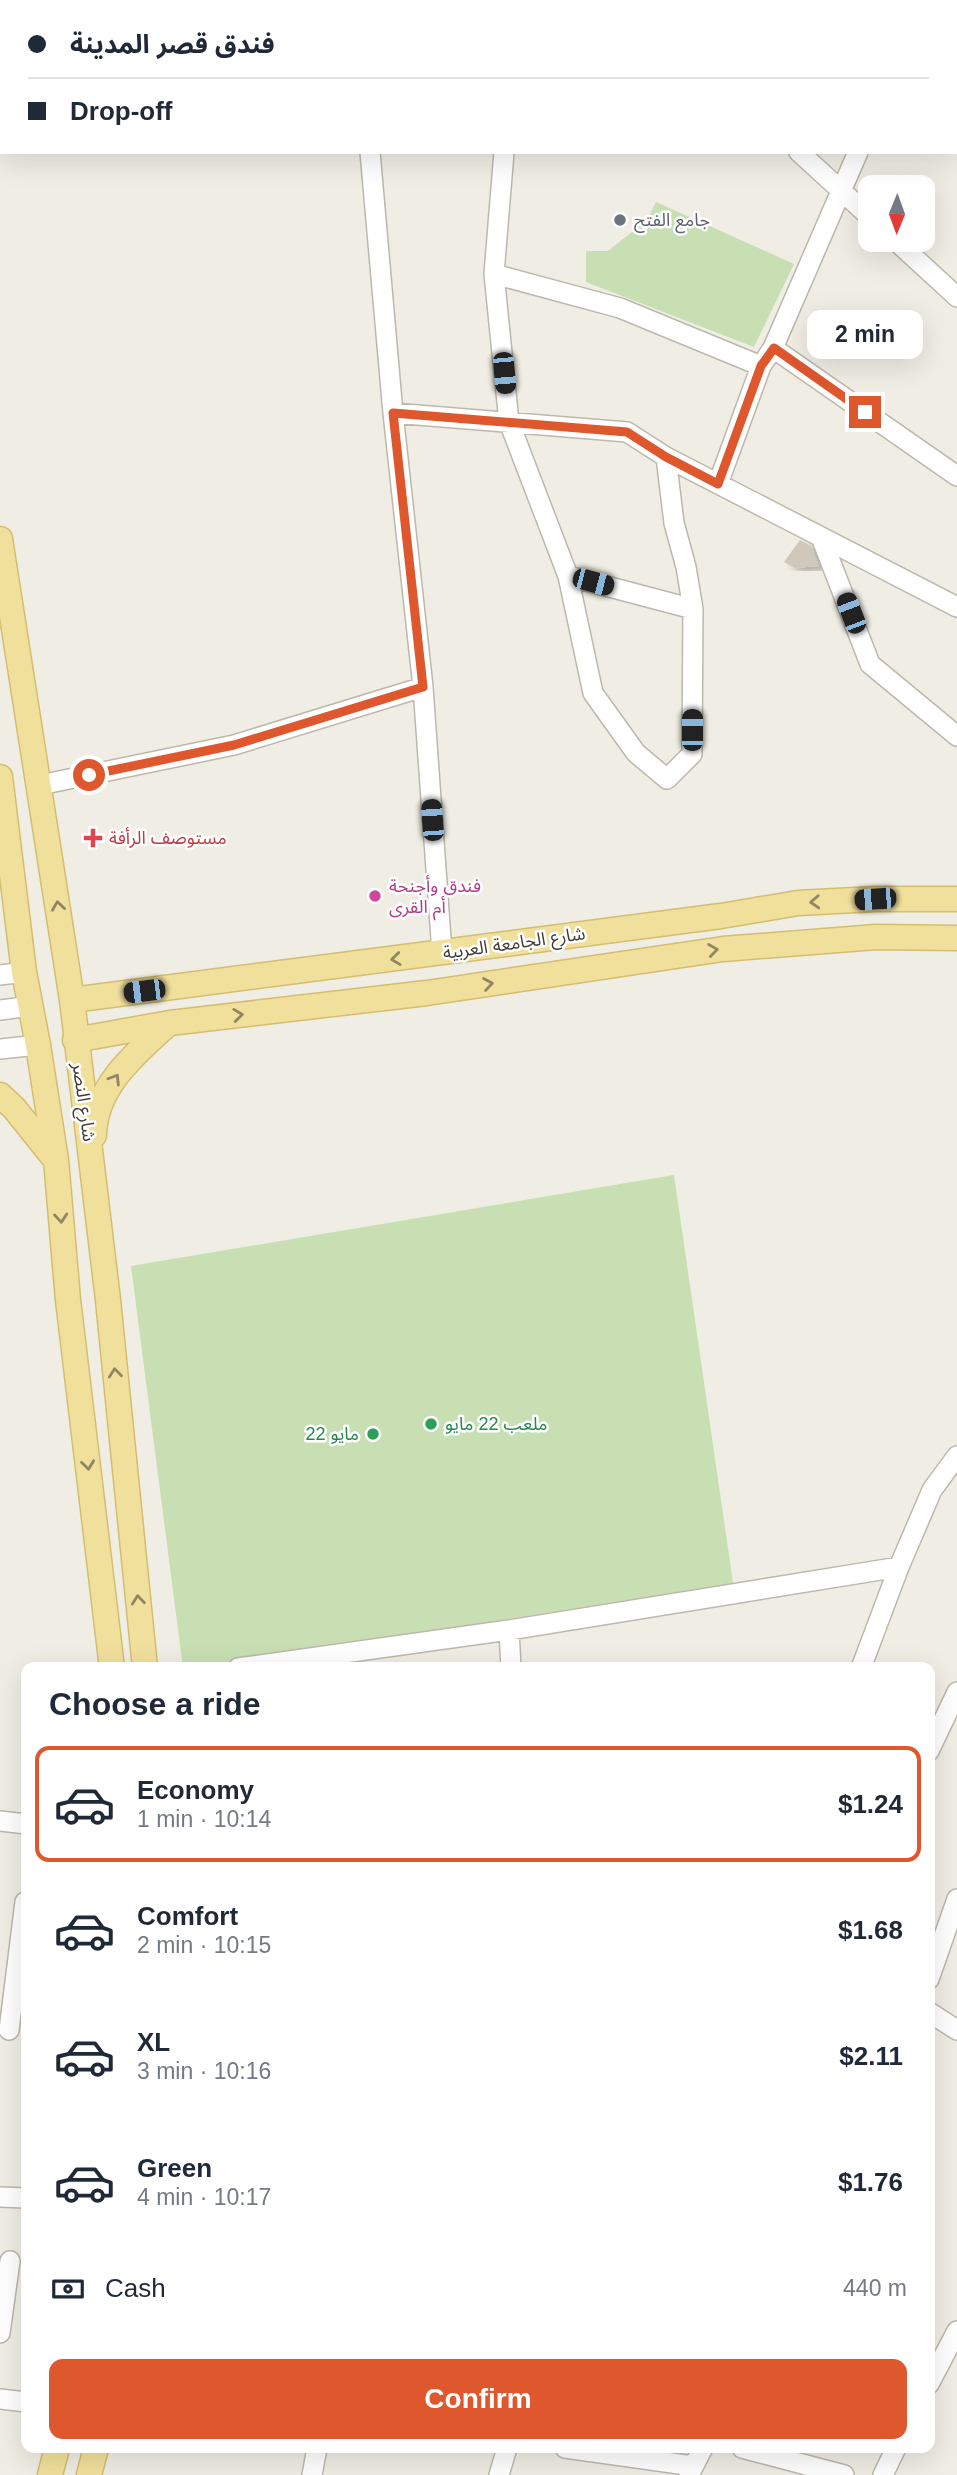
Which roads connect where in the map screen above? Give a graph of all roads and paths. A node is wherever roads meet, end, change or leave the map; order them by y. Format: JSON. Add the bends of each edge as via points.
{"nodes":[{"id":1,"x":370,"y":154,"type":"edge"},
{"id":2,"x":504,"y":154,"type":"edge"},
{"id":3,"x":801,"y":154,"type":"edge"},
{"id":4,"x":857,"y":154,"type":"edge"},
{"id":5,"x":842,"y":192,"type":"junction"},
{"id":6,"x":858,"y":206,"type":"edge"},
{"id":7,"x":908,"y":252,"type":"edge"},
{"id":8,"x":495,"y":274,"type":"junction"},
{"id":9,"x":957,"y":297,"type":"edge"},
{"id":10,"x":774,"y":348,"type":"junction"},
{"id":11,"x":761,"y":366,"type":"junction"},
{"id":12,"x":393,"y":413,"type":"junction"},
{"id":13,"x":509,"y":422,"type":"junction"},
{"id":14,"x":666,"y":457,"type":"junction"},
{"id":15,"x":957,"y":476,"type":"edge"},
{"id":16,"x":718,"y":484,"type":"junction"},
{"id":17,"x":821,"y":537,"type":"junction"},
{"id":18,"x":0,"y":539,"type":"edge"},
{"id":19,"x":568,"y":576,"type":"junction"},
{"id":20,"x":957,"y":607,"type":"edge"},
{"id":21,"x":693,"y":609,"type":"junction"},
{"id":22,"x":5,"y":614,"type":"edge"},
{"id":23,"x":9,"y":661,"type":"edge"},
{"id":24,"x":423,"y":687,"type":"junction"},
{"id":25,"x":957,"y":736,"type":"edge"},
{"id":26,"x":0,"y":776,"type":"edge"},
{"id":27,"x":40,"y":785,"type":"junction"},
{"id":28,"x":8,"y":887,"type":"edge"},
{"id":29,"x":957,"y":899,"type":"edge"},
{"id":30,"x":957,"y":938,"type":"edge"},
{"id":31,"x":442,"y":953,"type":"junction"},
{"id":32,"x":12,"y":973,"type":"edge"},
{"id":33,"x":68,"y":974,"type":"junction"},
{"id":34,"x":167,"y":988,"type":"junction"},
{"id":35,"x":72,"y":1000,"type":"junction"},
{"id":36,"x":31,"y":1006,"type":"junction"},
{"id":37,"x":0,"y":1010,"type":"edge"},
{"id":38,"x":170,"y":1023,"type":"junction"},
{"id":39,"x":75,"y":1040,"type":"junction"},
{"id":40,"x":38,"y":1045,"type":"junction"},
{"id":41,"x":0,"y":1049,"type":"edge"},
{"id":42,"x":0,"y":1095,"type":"edge"},
{"id":43,"x":56,"y":1160,"type":"junction"},
{"id":44,"x":93,"y":1167,"type":"junction"},
{"id":45,"x":105,"y":1268,"type":"junction"},
{"id":46,"x":66,"y":1276,"type":"junction"},
{"id":47,"x":110,"y":1319,"type":"junction"},
{"id":48,"x":71,"y":1323,"type":"junction"},
{"id":49,"x":957,"y":1457,"type":"edge"},
{"id":50,"x":899,"y":1567,"type":"junction"},
{"id":51,"x":509,"y":1630,"type":"junction"},
{"id":52,"x":111,"y":1662,"type":"edge"},
{"id":53,"x":144,"y":1662,"type":"edge"},
{"id":54,"x":281,"y":1662,"type":"edge"},
{"id":55,"x":511,"y":1662,"type":"edge"},
{"id":56,"x":862,"y":1662,"type":"edge"},
{"id":57,"x":957,"y":1692,"type":"edge"},
{"id":58,"x":935,"y":1738,"type":"edge"},
{"id":59,"x":0,"y":1821,"type":"edge"},
{"id":60,"x":21,"y":1823,"type":"edge"},
{"id":61,"x":957,"y":1899,"type":"edge"},
{"id":62,"x":21,"y":1941,"type":"edge"},
{"id":63,"x":935,"y":1962,"type":"edge"},
{"id":64,"x":935,"y":2016,"type":"edge"},
{"id":65,"x":12,"y":2030,"type":"edge"},
{"id":66,"x":957,"y":2030,"type":"edge"},
{"id":67,"x":0,"y":2197,"type":"edge"},
{"id":68,"x":21,"y":2198,"type":"edge"},
{"id":69,"x":10,"y":2261,"type":"dead end"},
{"id":70,"x":957,"y":2331,"type":"edge"},
{"id":71,"x":0,"y":2333,"type":"edge"},
{"id":72,"x":935,"y":2373,"type":"edge"},
{"id":73,"x":0,"y":2399,"type":"edge"},
{"id":74,"x":21,"y":2401,"type":"edge"},
{"id":75,"x":57,"y":2453,"type":"edge"},
{"id":76,"x":95,"y":2453,"type":"edge"},
{"id":77,"x":316,"y":2453,"type":"edge"},
{"id":78,"x":506,"y":2453,"type":"edge"},
{"id":79,"x":611,"y":2453,"type":"edge"},
{"id":80,"x":701,"y":2453,"type":"edge"},
{"id":81,"x":761,"y":2453,"type":"edge"},
{"id":82,"x":894,"y":2453,"type":"edge"},
{"id":83,"x":691,"y":2471,"type":"edge"},
{"id":84,"x":50,"y":2475,"type":"edge"},
{"id":85,"x":89,"y":2475,"type":"edge"},
{"id":86,"x":312,"y":2475,"type":"edge"},
{"id":87,"x":499,"y":2475,"type":"edge"},
{"id":88,"x":844,"y":2475,"type":"edge"},
{"id":89,"x":883,"y":2475,"type":"edge"}],
"edges":[{"from":1,"to":12,"type":"street"},
{"from":2,"to":8,"type":"street"},
{"from":3,"to":5,"type":"street"},
{"from":4,"to":5,"type":"street"},
{"from":5,"to":6,"type":"street"},
{"from":5,"to":10,"type":"street"},
{"from":7,"to":9,"type":"street"},
{"from":8,"to":11,"type":"street","via":[[620,308]]},
{"from":8,"to":13,"type":"street"},
{"from":10,"to":11,"type":"street"},
{"from":10,"to":15,"type":"street"},
{"from":11,"to":16,"type":"street"},
{"from":12,"to":13,"type":"street"},
{"from":12,"to":24,"type":"street"},
{"from":13,"to":14,"type":"street","via":[[627,432]]},
{"from":13,"to":19,"type":"street"},
{"from":14,"to":16,"type":"street"},
{"from":14,"to":21,"type":"street","via":[[674,523]]},
{"from":16,"to":17,"type":"street"},
{"from":17,"to":20,"type":"street"},
{"from":17,"to":25,"type":"street","via":[[870,664]]},
{"from":18,"to":22,"type":"main road","name":"شارع النصر"},
{"from":19,"to":21,"type":"street"},
{"from":19,"to":21,"type":"street","via":[[593,693],[636,753],[667,779],[692,754]]},
{"from":22,"to":23,"type":"main road","name":"شارع النصر"},
{"from":23,"to":27,"type":"main road","name":"شارع النصر"},
{"from":24,"to":27,"type":"street","via":[[234,745]]},
{"from":24,"to":31,"type":"street"},
{"from":26,"to":28,"type":"main road","name":"شارع النصر"},
{"from":33,"to":27,"type":"main road","name":"شارع النصر","one_way":true},
{"from":28,"to":32,"type":"main road","name":"شارع النصر"},
{"from":29,"to":31,"type":"main road","name":"شارع الجامعة العربية","one_way":true,"via":[[797,903]]},
{"from":38,"to":30,"type":"main road","name":"شارع الجامعة العربية","one_way":true,"via":[[427,993],[723,948],[876,937]]},
{"from":31,"to":34,"type":"main road","name":"شارع الجامعة العربية","one_way":true},
{"from":32,"to":36,"type":"main road","name":"شارع النصر"},
{"from":33,"to":34,"type":"main road","via":[[92,981]]},
{"from":33,"to":35,"type":"main road","name":"شارع النصر"},
{"from":34,"to":35,"type":"main road","name":"شارع الجامعة العربية"},
{"from":35,"to":39,"type":"main road","name":"شارع النصر"},
{"from":36,"to":37,"type":"street"},
{"from":36,"to":40,"type":"main road","name":"شارع النصر"},
{"from":38,"to":39,"type":"main road","name":"شارع الجامعة العربية"},
{"from":44,"to":38,"type":"main road","one_way":true,"via":[[94,1124],[108,1089],[121,1069]]},
{"from":39,"to":44,"type":"main road","name":"شارع النصر"},
{"from":40,"to":41,"type":"street"},
{"from":40,"to":43,"type":"main road","name":"شارع النصر"},
{"from":42,"to":43,"type":"main road"},
{"from":43,"to":46,"type":"main road","name":"شارع النصر","one_way":true},
{"from":44,"to":45,"type":"main road","name":"شارع النصر"},
{"from":45,"to":46,"type":"main road","via":[[82,1279]]},
{"from":45,"to":47,"type":"main road","name":"شارع النصر"},
{"from":46,"to":48,"type":"main road","name":"شارع النصر"},
{"from":47,"to":48,"type":"main road","via":[[89,1312]]},
{"from":53,"to":47,"type":"main road","name":"شارع النصر","one_way":true},
{"from":48,"to":52,"type":"main road","name":"شارع النصر","one_way":true},
{"from":49,"to":50,"type":"street","via":[[932,1490]]},
{"from":50,"to":51,"type":"street"},
{"from":50,"to":56,"type":"street"},
{"from":51,"to":54,"type":"street"},
{"from":51,"to":55,"type":"street"},
{"from":57,"to":58,"type":"street"},
{"from":59,"to":60,"type":"street"},
{"from":61,"to":63,"type":"street"},
{"from":62,"to":65,"type":"street"},
{"from":64,"to":66,"type":"street"},
{"from":67,"to":68,"type":"street"},
{"from":69,"to":71,"type":"street"},
{"from":70,"to":72,"type":"street"},
{"from":73,"to":74,"type":"street"},
{"from":75,"to":84,"type":"main road"},
{"from":76,"to":85,"type":"main road"},
{"from":77,"to":86,"type":"street"},
{"from":78,"to":87,"type":"street"},
{"from":79,"to":83,"type":"street"},
{"from":80,"to":83,"type":"street"},
{"from":81,"to":88,"type":"street"},
{"from":82,"to":89,"type":"street"}]}
